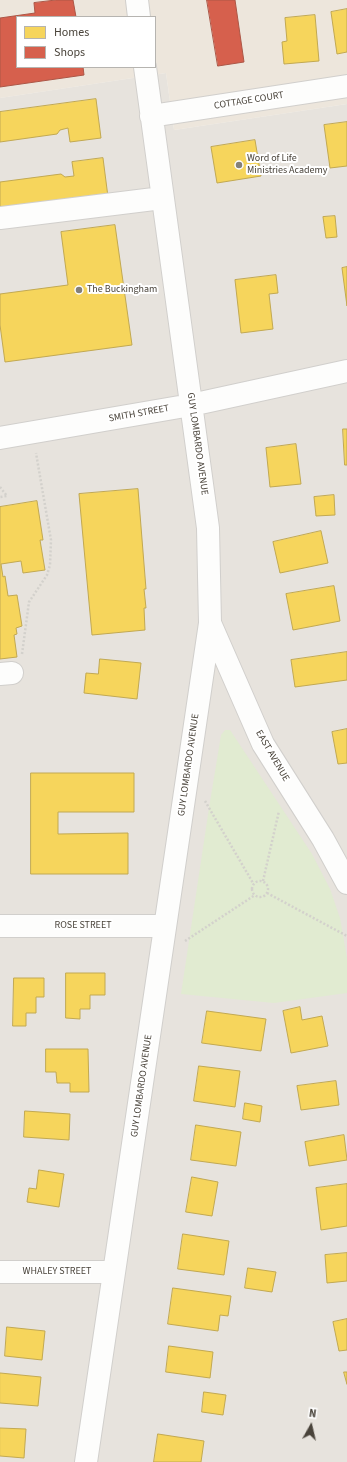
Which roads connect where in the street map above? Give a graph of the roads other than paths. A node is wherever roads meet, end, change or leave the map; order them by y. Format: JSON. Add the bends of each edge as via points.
{"nodes":[{"id":1,"x":137,"y":0,"type":"edge"},
{"id":2,"x":139,"y":16,"type":"edge"},
{"id":3,"x":145,"y":68,"type":"edge"},
{"id":4,"x":347,"y":86,"type":"edge"},
{"id":5,"x":151,"y":116,"type":"junction"},
{"id":6,"x":162,"y":198,"type":"junction"},
{"id":7,"x":0,"y":218,"type":"edge"},
{"id":8,"x":347,"y":371,"type":"edge"},
{"id":9,"x":191,"y":405,"type":"junction"},
{"id":10,"x":0,"y":438,"type":"edge"},
{"id":11,"x":210,"y":623,"type":"junction"},
{"id":12,"x":347,"y":883,"type":"edge"},
{"id":13,"x":0,"y":926,"type":"edge"},
{"id":14,"x":165,"y":926,"type":"junction"},
{"id":15,"x":0,"y":1272,"type":"edge"},
{"id":16,"x":114,"y":1272,"type":"junction"},
{"id":17,"x":86,"y":1462,"type":"edge"}],
"edges":[{"from":1,"to":2,"type":"street"},
{"from":3,"to":5,"type":"street","name":"GUY LOMBARDO AVENUE"},
{"from":4,"to":5,"type":"street","name":"COTTAGE COURT"},
{"from":5,"to":6,"type":"street","name":"GUY LOMBARDO AVENUE"},
{"from":6,"to":7,"type":"street"},
{"from":6,"to":9,"type":"street","name":"GUY LOMBARDO AVENUE"},
{"from":8,"to":9,"type":"street","name":"SMITH STREET"},
{"from":9,"to":10,"type":"street","name":"SMITH STREET"},
{"from":9,"to":11,"type":"street","name":"GUY LOMBARDO AVENUE","via":[[208,528]]},
{"from":11,"to":12,"type":"street","name":"EAST AVENUE","via":[[263,744],[323,839]]},
{"from":11,"to":14,"type":"street","name":"GUY LOMBARDO AVENUE"},
{"from":13,"to":14,"type":"street","name":"ROSE STREET"},
{"from":14,"to":16,"type":"street","name":"GUY LOMBARDO AVENUE"},
{"from":15,"to":16,"type":"street","name":"WHALEY STREET"},
{"from":16,"to":17,"type":"street","name":"GUY LOMBARDO AVENUE"}]}
